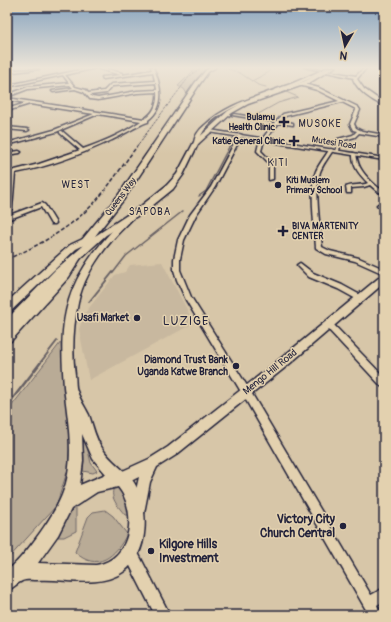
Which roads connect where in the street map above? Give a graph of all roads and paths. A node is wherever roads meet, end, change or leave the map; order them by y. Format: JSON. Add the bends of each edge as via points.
{"nodes":[{"id":1,"x":89,"y":96,"type":"edge"},
{"id":2,"x":119,"y":96,"type":"edge"},
{"id":3,"x":158,"y":96,"type":"edge"},
{"id":4,"x":189,"y":96,"type":"edge"},
{"id":5,"x":262,"y":96,"type":"edge"},
{"id":6,"x":264,"y":96,"type":"edge"},
{"id":7,"x":331,"y":96,"type":"edge"},
{"id":8,"x":372,"y":96,"type":"edge"},
{"id":9,"x":7,"y":97,"type":"edge"},
{"id":10,"x":341,"y":101,"type":"junction"},
{"id":11,"x":31,"y":103,"type":"junction"},
{"id":12,"x":384,"y":105,"type":"edge"},
{"id":13,"x":92,"y":108,"type":"dead end"},
{"id":14,"x":7,"y":110,"type":"edge"},
{"id":15,"x":88,"y":112,"type":"junction"},
{"id":16,"x":98,"y":113,"type":"junction"},
{"id":17,"x":234,"y":115,"type":"dead end"},
{"id":18,"x":147,"y":121,"type":"junction"},
{"id":19,"x":276,"y":122,"type":"junction"},
{"id":20,"x":208,"y":123,"type":"junction"},
{"id":21,"x":292,"y":124,"type":"dead end"},
{"id":22,"x":215,"y":125,"type":"junction"},
{"id":23,"x":7,"y":128,"type":"edge"},
{"id":24,"x":27,"y":130,"type":"dead end"},
{"id":25,"x":210,"y":130,"type":"junction"},
{"id":26,"x":359,"y":131,"type":"junction"},
{"id":27,"x":61,"y":132,"type":"dead end"},
{"id":28,"x":240,"y":135,"type":"junction"},
{"id":29,"x":384,"y":136,"type":"edge"},
{"id":30,"x":263,"y":139,"type":"junction"},
{"id":31,"x":198,"y":140,"type":"junction"},
{"id":32,"x":7,"y":144,"type":"edge"},
{"id":33,"x":83,"y":151,"type":"junction"},
{"id":34,"x":334,"y":151,"type":"junction"},
{"id":35,"x":19,"y":152,"type":"dead end"},
{"id":36,"x":7,"y":154,"type":"edge"},
{"id":37,"x":354,"y":154,"type":"junction"},
{"id":38,"x":384,"y":159,"type":"edge"},
{"id":39,"x":7,"y":173,"type":"edge"},
{"id":40,"x":13,"y":173,"type":"junction"},
{"id":41,"x":271,"y":179,"type":"dead end"},
{"id":42,"x":371,"y":183,"type":"junction"},
{"id":43,"x":348,"y":192,"type":"dead end"},
{"id":44,"x":384,"y":193,"type":"edge"},
{"id":45,"x":8,"y":210,"type":"edge"},
{"id":46,"x":130,"y":217,"type":"junction"},
{"id":47,"x":7,"y":218,"type":"edge"},
{"id":48,"x":53,"y":223,"type":"dead end"},
{"id":49,"x":85,"y":241,"type":"junction"},
{"id":50,"x":79,"y":254,"type":"junction"},
{"id":51,"x":300,"y":265,"type":"dead end"},
{"id":52,"x":384,"y":272,"type":"edge"},
{"id":53,"x":54,"y":277,"type":"junction"},
{"id":54,"x":384,"y":278,"type":"edge"},
{"id":55,"x":360,"y":298,"type":"junction"},
{"id":56,"x":7,"y":308,"type":"edge"},
{"id":57,"x":329,"y":325,"type":"junction"},
{"id":58,"x":7,"y":327,"type":"edge"},
{"id":59,"x":7,"y":338,"type":"edge"},
{"id":60,"x":380,"y":375,"type":"edge"},
{"id":61,"x":384,"y":383,"type":"edge"},
{"id":62,"x":70,"y":388,"type":"junction"},
{"id":63,"x":246,"y":392,"type":"junction"},
{"id":64,"x":153,"y":463,"type":"junction"},
{"id":65,"x":121,"y":479,"type":"junction"},
{"id":66,"x":66,"y":504,"type":"junction"},
{"id":67,"x":137,"y":522,"type":"junction"},
{"id":68,"x":129,"y":551,"type":"junction"},
{"id":69,"x":13,"y":577,"type":"edge"},
{"id":70,"x":384,"y":594,"type":"edge"},
{"id":71,"x":368,"y":603,"type":"junction"},
{"id":72,"x":163,"y":615,"type":"edge"},
{"id":73,"x":376,"y":615,"type":"edge"}],
"edges":[{"from":1,"to":2,"type":"street","via":[[97,101]]},
{"from":3,"to":18,"type":"street","via":[[157,109]]},
{"from":4,"to":49,"type":"highway","name":"Queens Way","via":[[120,199]]},
{"from":5,"to":20,"type":"street","via":[[232,106]]},
{"from":6,"to":22,"type":"highway","via":[[239,106]]},
{"from":7,"to":10,"type":"street"},
{"from":8,"to":12,"type":"main road"},
{"from":9,"to":11,"type":"street"},
{"from":10,"to":19,"type":"street","via":[[289,113]]},
{"from":10,"to":26,"type":"street","via":[[358,109],[352,124],[353,128]]},
{"from":11,"to":14,"type":"street"},
{"from":11,"to":15,"type":"street"},
{"from":13,"to":15,"type":"street"},
{"from":15,"to":16,"type":"street"},
{"from":16,"to":18,"type":"street"},
{"from":16,"to":32,"type":"street","via":[[55,131]]},
{"from":17,"to":19,"type":"street"},
{"from":18,"to":33,"type":"street"},
{"from":19,"to":21,"type":"street"},
{"from":19,"to":30,"type":"street"},
{"from":20,"to":22,"type":"highway"},
{"from":20,"to":31,"type":"street","via":[[200,132]]},
{"from":22,"to":25,"type":"highway"},
{"from":23,"to":24,"type":"street"},
{"from":25,"to":28,"type":"street","name":"Mutesi Road"},
{"from":25,"to":31,"type":"highway"},
{"from":26,"to":29,"type":"street"},
{"from":26,"to":34,"type":"street","via":[[354,136],[339,140]]},
{"from":27,"to":33,"type":"street"},
{"from":28,"to":30,"type":"street","name":"Mutesi Road"},
{"from":28,"to":63,"type":"street","via":[[213,187],[186,228],[179,248],[177,270],[188,298]]},
{"from":30,"to":34,"type":"street","name":"Mutesi Road"},
{"from":30,"to":41,"type":"street","via":[[259,151],[271,163]]},
{"from":31,"to":46,"type":"highway","via":[[180,175],[170,187]]},
{"from":33,"to":40,"type":"street"},
{"from":34,"to":37,"type":"street","name":"Mutesi Road"},
{"from":34,"to":52,"type":"street","via":[[318,171],[316,179],[319,248]]},
{"from":35,"to":36,"type":"street"},
{"from":37,"to":38,"type":"street","name":"Mutesi Road"},
{"from":37,"to":42,"type":"street","via":[[361,175]]},
{"from":39,"to":40,"type":"street"},
{"from":40,"to":45,"type":"street"},
{"from":42,"to":43,"type":"street","via":[[350,187]]},
{"from":42,"to":44,"type":"street"},
{"from":46,"to":50,"type":"highway","via":[[103,233]]},
{"from":46,"to":62,"type":"main road","via":[[96,252],[76,292],[66,345]]},
{"from":47,"to":48,"type":"street","via":[[42,205]]},
{"from":49,"to":53,"type":"highway"},
{"from":49,"to":56,"type":"main road","name":"Queens Way","via":[[73,247]]},
{"from":50,"to":53,"type":"highway"},
{"from":50,"to":59,"type":"main road","via":[[66,275]]},
{"from":51,"to":55,"type":"street","via":[[311,275]]},
{"from":53,"to":58,"type":"highway"},
{"from":54,"to":55,"type":"main road","name":"Mengo Hill Road"},
{"from":55,"to":57,"type":"main road","name":"Mengo Hill Road"},
{"from":57,"to":60,"type":"street"},
{"from":57,"to":63,"type":"main road","name":"Mengo Hill Road"},
{"from":60,"to":61,"type":"street"},
{"from":62,"to":65,"type":"main road","via":[[94,449],[103,462]]},
{"from":62,"to":66,"type":"main road","via":[[76,452],[74,483]]},
{"from":63,"to":64,"type":"main road","name":"Mengo Hill Road"},
{"from":63,"to":71,"type":"street"},
{"from":64,"to":65,"type":"main road","name":"Mengo Hill Road"},
{"from":64,"to":67,"type":"main road","via":[[142,488]]},
{"from":65,"to":66,"type":"main road","via":[[113,479],[87,489]]},
{"from":65,"to":67,"type":"main road","via":[[135,500]]},
{"from":66,"to":69,"type":"main road","via":[[40,549]]},
{"from":67,"to":68,"type":"main road","via":[[134,541]]},
{"from":68,"to":69,"type":"main road","via":[[119,565],[108,571],[94,574],[64,571]]},
{"from":68,"to":72,"type":"street"},
{"from":70,"to":71,"type":"street"},
{"from":71,"to":73,"type":"street"}]}
